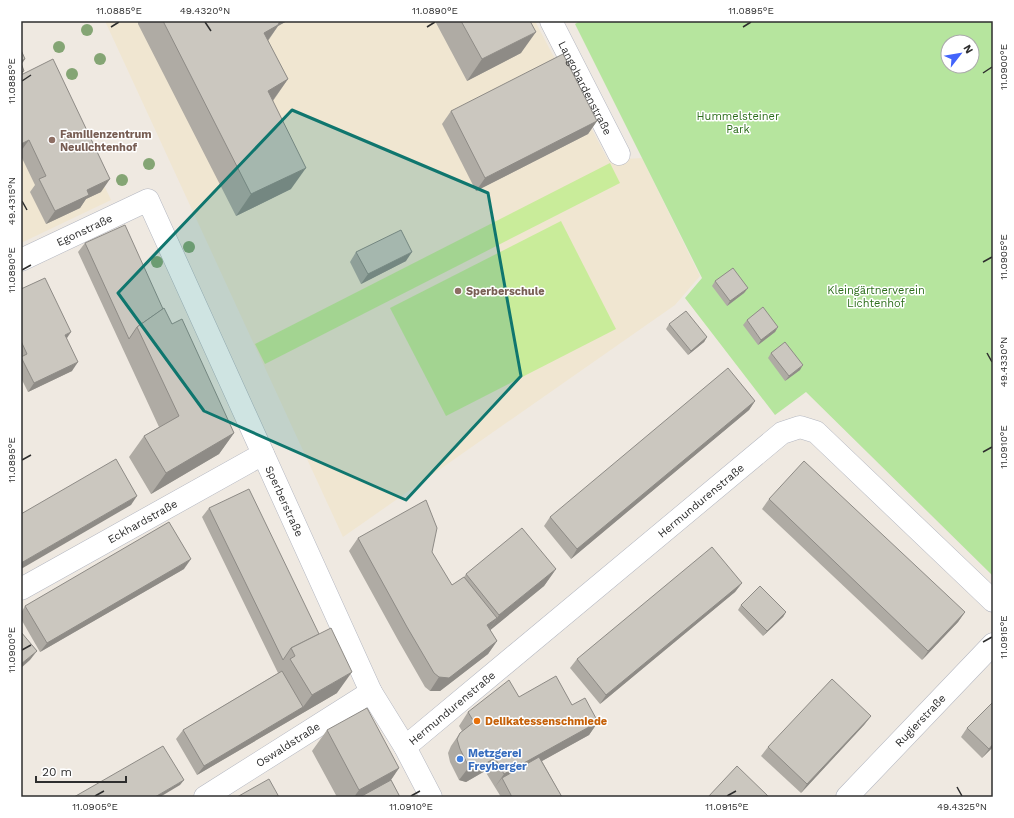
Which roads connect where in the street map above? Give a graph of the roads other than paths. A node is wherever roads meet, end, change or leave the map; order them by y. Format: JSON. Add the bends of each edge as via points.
{"nodes":[{"id":1,"x":551,"y":21,"type":"edge"},
{"id":2,"x":619,"y":154,"type":"dead end"},
{"id":3,"x":148,"y":200,"type":"joint"},
{"id":4,"x":21,"y":260,"type":"edge"},
{"id":5,"x":263,"y":454,"type":"junction"},
{"id":6,"x":21,"y":589,"type":"edge"},
{"id":7,"x":993,"y":601,"type":"edge"},
{"id":8,"x":993,"y":644,"type":"edge"},
{"id":9,"x":371,"y":692,"type":"junction"},
{"id":10,"x":405,"y":747,"type":"junction"},
{"id":11,"x":205,"y":797,"type":"edge"},
{"id":12,"x":431,"y":797,"type":"edge"},
{"id":13,"x":847,"y":797,"type":"edge"}],
"edges":[{"from":1,"to":2,"type":"street","name":"Langobardenstraße"},
{"from":3,"to":4,"type":"street","name":"Egonstraße"},
{"from":3,"to":5,"type":"street","name":"Sperberstraße"},
{"from":5,"to":6,"type":"street","name":"Eckhardstraße"},
{"from":5,"to":9,"type":"street","name":"Sperberstraße"},
{"from":7,"to":10,"type":"street","name":"Hermundurenstraße","via":[[816,432],[800,427],[782,433]]},
{"from":8,"to":13,"type":"street","name":"Rugierstraße"},
{"from":9,"to":10,"type":"street","name":"Sperberstraße"},
{"from":9,"to":11,"type":"street","name":"Oswaldstraße"},
{"from":10,"to":12,"type":"street","name":"Sperberstraße"}]}
